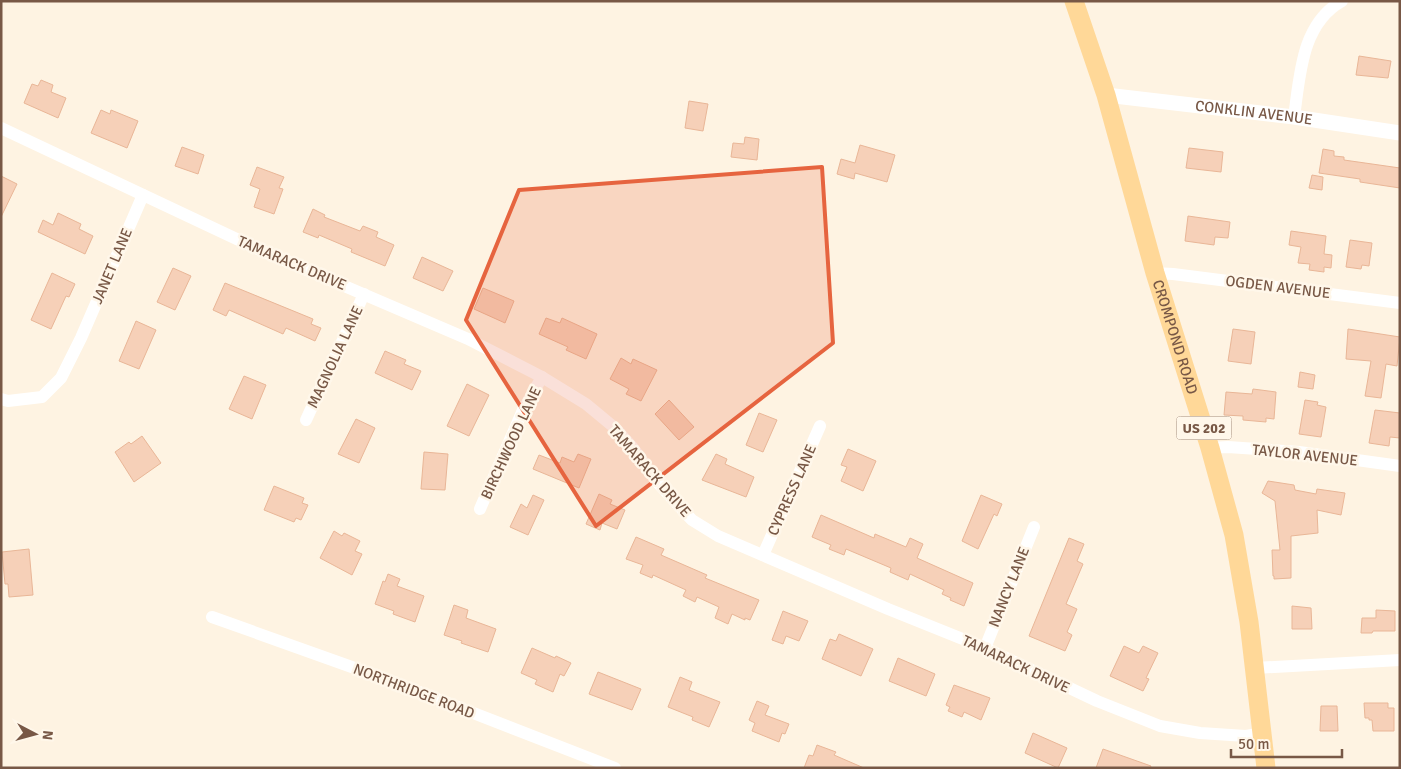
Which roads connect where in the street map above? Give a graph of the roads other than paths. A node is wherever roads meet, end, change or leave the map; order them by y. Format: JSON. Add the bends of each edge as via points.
{"nodes":[{"id":1,"x":1074,"y":1,"type":"edge"},
{"id":2,"x":1342,"y":1,"type":"edge"},
{"id":3,"x":1106,"y":95,"type":"junction"},
{"id":4,"x":1294,"y":117,"type":"junction"},
{"id":5,"x":1,"y":128,"type":"edge"},
{"id":6,"x":1400,"y":133,"type":"edge"},
{"id":7,"x":143,"y":195,"type":"junction"},
{"id":8,"x":1155,"y":273,"type":"junction"},
{"id":9,"x":364,"y":294,"type":"junction"},
{"id":10,"x":1400,"y":303,"type":"edge"},
{"id":11,"x":542,"y":377,"type":"junction"},
{"id":12,"x":1,"y":399,"type":"edge"},
{"id":13,"x":306,"y":420,"type":"dead end"},
{"id":14,"x":820,"y":426,"type":"dead end"},
{"id":15,"x":1210,"y":448,"type":"junction"},
{"id":16,"x":1400,"y":466,"type":"edge"},
{"id":17,"x":480,"y":509,"type":"dead end"},
{"id":18,"x":1034,"y":526,"type":"dead end"},
{"id":19,"x":763,"y":555,"type":"junction"},
{"id":20,"x":212,"y":617,"type":"dead end"},
{"id":21,"x":985,"y":648,"type":"junction"},
{"id":22,"x":1400,"y":660,"type":"edge"},
{"id":23,"x":1255,"y":668,"type":"junction"},
{"id":24,"x":1262,"y":733,"type":"junction"},
{"id":25,"x":615,"y":768,"type":"edge"},
{"id":26,"x":1266,"y":768,"type":"edge"}],
"edges":[{"from":1,"to":3,"type":"main road","name":"CROMPOND ROAD","number":"US 202"},
{"from":2,"to":4,"type":"street","via":[[1323,16],[1305,49]]},
{"from":3,"to":4,"type":"street","name":"CONKLIN AVENUE"},
{"from":3,"to":8,"type":"main road","name":"CROMPOND ROAD","number":"US 202"},
{"from":4,"to":6,"type":"street","name":"CONKLIN AVENUE"},
{"from":5,"to":7,"type":"street","name":"TAMARACK DRIVE"},
{"from":7,"to":9,"type":"street","name":"TAMARACK DRIVE"},
{"from":7,"to":12,"type":"street","name":"JANET LANE","via":[[61,378],[42,397]]},
{"from":8,"to":10,"type":"street","name":"OGDEN AVENUE"},
{"from":8,"to":15,"type":"main road","name":"CROMPOND ROAD","number":"US 202"},
{"from":9,"to":11,"type":"street","name":"TAMARACK DRIVE","via":[[468,339]]},
{"from":9,"to":13,"type":"street","name":"MAGNOLIA LANE"},
{"from":11,"to":17,"type":"street","name":"BIRCHWOOD LANE"},
{"from":11,"to":19,"type":"street","name":"TAMARACK DRIVE","via":[[586,404],[615,428],[692,520],[718,536]]},
{"from":14,"to":19,"type":"street","name":"CYPRESS LANE"},
{"from":15,"to":16,"type":"street","name":"TAYLOR AVENUE","via":[[1299,452]]},
{"from":15,"to":23,"type":"main road","name":"CROMPOND ROAD","number":"US 202","via":[[1236,544]]},
{"from":18,"to":21,"type":"street","name":"NANCY LANE"},
{"from":19,"to":21,"type":"street","name":"TAMARACK DRIVE"},
{"from":20,"to":25,"type":"street","name":"NORTHRIDGE ROAD","via":[[391,681]]},
{"from":21,"to":24,"type":"street","name":"TAMARACK DRIVE","via":[[1097,701],[1160,726],[1200,733],[1246,736]]},
{"from":22,"to":23,"type":"street"},
{"from":23,"to":24,"type":"main road","name":"CROMPOND ROAD","number":"US 202"},
{"from":24,"to":26,"type":"main road","name":"CROMPOND ROAD","number":"US 202"}]}
